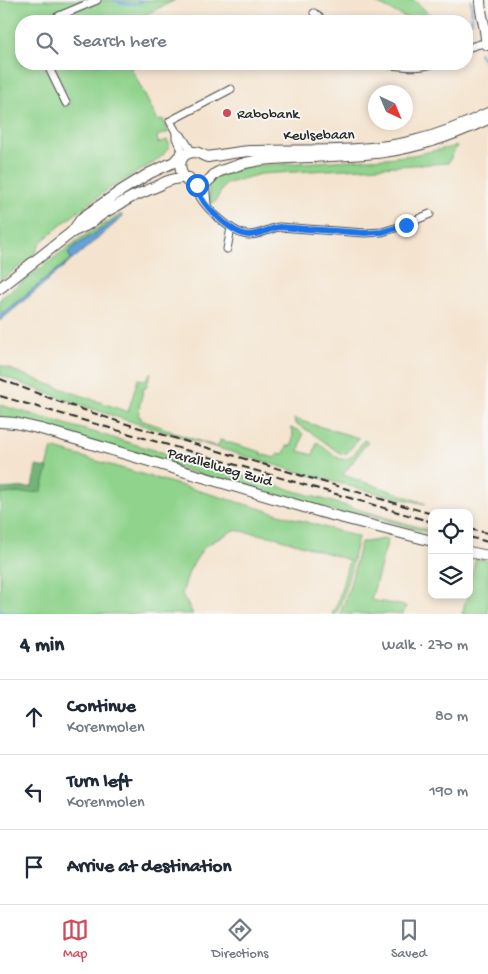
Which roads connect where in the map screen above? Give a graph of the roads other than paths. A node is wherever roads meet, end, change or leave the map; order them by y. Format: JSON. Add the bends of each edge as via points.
{"nodes":[{"id":1,"x":97,"y":0,"type":"edge"},
{"id":2,"x":480,"y":0,"type":"edge"},
{"id":3,"x":314,"y":13,"type":"dead end"},
{"id":4,"x":61,"y":15,"type":"edge"},
{"id":5,"x":316,"y":15,"type":"edge"},
{"id":6,"x":487,"y":44,"type":"edge"},
{"id":7,"x":473,"y":46,"type":"edge"},
{"id":8,"x":50,"y":70,"type":"edge"},
{"id":9,"x":231,"y":89,"type":"dead end"},
{"id":10,"x":66,"y":103,"type":"dead end"},
{"id":11,"x":488,"y":113,"type":"edge"},
{"id":12,"x":488,"y":119,"type":"edge"},
{"id":13,"x":207,"y":155,"type":"junction"},
{"id":14,"x":183,"y":156,"type":"junction"},
{"id":15,"x":185,"y":179,"type":"junction"},
{"id":16,"x":206,"y":179,"type":"junction"},
{"id":17,"x":430,"y":214,"type":"dead end"},
{"id":18,"x":231,"y":228,"type":"junction"},
{"id":19,"x":72,"y":232,"type":"junction"},
{"id":20,"x":227,"y":249,"type":"dead end"},
{"id":21,"x":0,"y":288,"type":"edge"},
{"id":22,"x":0,"y":422,"type":"edge"},
{"id":23,"x":428,"y":540,"type":"edge"},
{"id":24,"x":473,"y":553,"type":"edge"},
{"id":25,"x":488,"y":556,"type":"edge"}],
"edges":[{"from":1,"to":4,"type":"street"},
{"from":2,"to":6,"type":"main road"},
{"from":3,"to":5,"type":"street"},
{"from":6,"to":7,"type":"street"},
{"from":8,"to":10,"type":"street"},
{"from":9,"to":14,"type":"street","via":[[170,121],[181,135]]},
{"from":11,"to":13,"type":"main road","name":"Keulsebaan","via":[[430,137],[399,144],[358,148],[231,150]]},
{"from":12,"to":16,"type":"main road","name":"Keulsebaan","via":[[439,140],[399,150],[233,164]]},
{"from":13,"to":14,"type":"main road","via":[[197,149]]},
{"from":13,"to":16,"type":"main road","via":[[211,163]]},
{"from":14,"to":15,"type":"main road","via":[[181,172]]},
{"from":14,"to":19,"type":"main road","via":[[122,190],[82,218]]},
{"from":15,"to":16,"type":"main road"},
{"from":15,"to":19,"type":"main road","via":[[132,197]]},
{"from":16,"to":18,"type":"street","via":[[201,197],[212,212]]},
{"from":17,"to":18,"type":"street","via":[[382,232],[279,227],[244,235]]},
{"from":18,"to":20,"type":"street"},
{"from":19,"to":21,"type":"main road"},
{"from":22,"to":23,"type":"main road","name":"Parallelweg Zuid","via":[[41,429]]},
{"from":24,"to":25,"type":"main road"}]}
